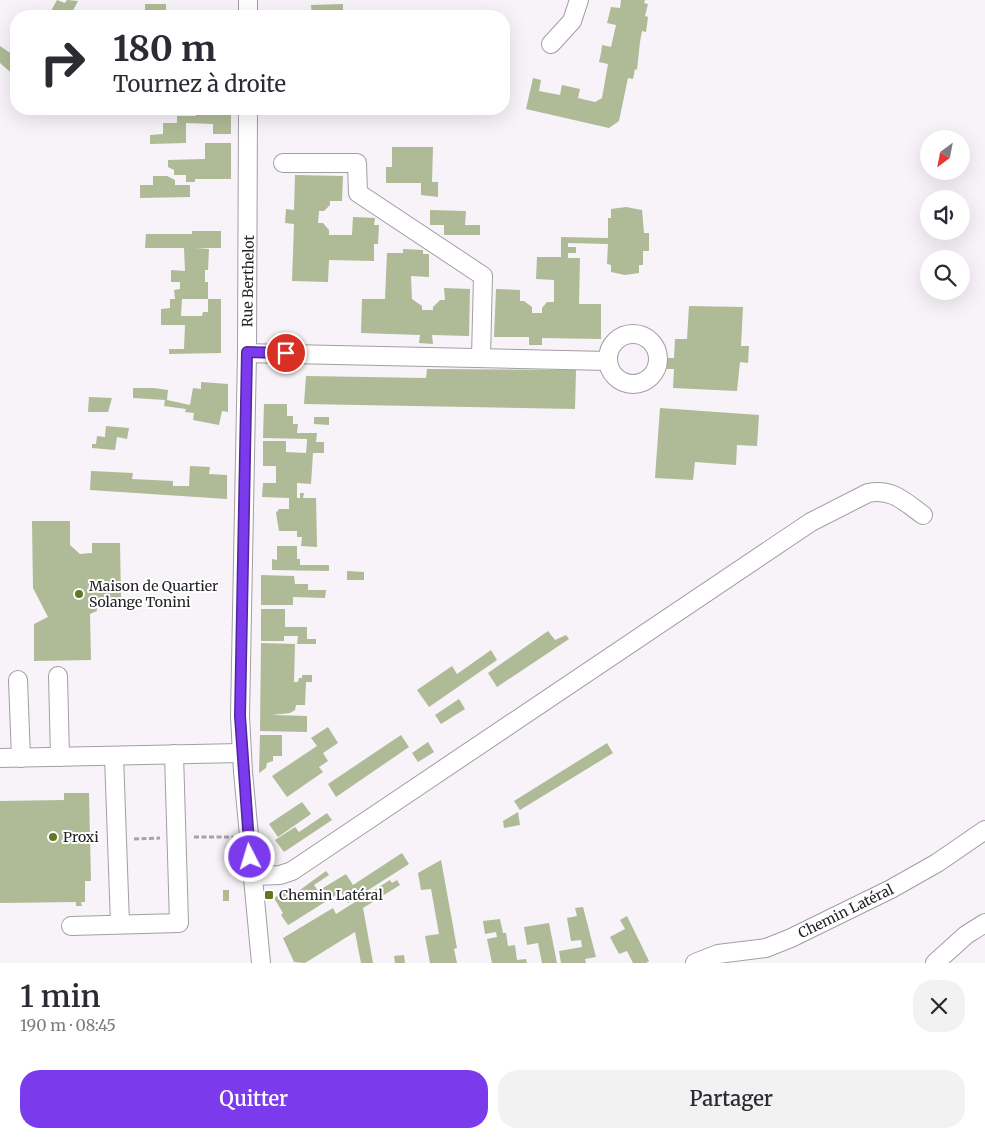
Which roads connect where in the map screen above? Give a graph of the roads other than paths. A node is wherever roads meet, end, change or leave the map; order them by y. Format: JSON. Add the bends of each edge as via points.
{"nodes":[{"id":1,"x":580,"y":0,"type":"edge"},
{"id":2,"x":551,"y":44,"type":"dead end"},
{"id":3,"x":248,"y":115,"type":"edge"},
{"id":4,"x":283,"y":162,"type":"dead end"},
{"id":5,"x":247,"y":352,"type":"junction"},
{"id":6,"x":481,"y":357,"type":"junction"},
{"id":7,"x":608,"y":361,"type":"dead end"},
{"id":8,"x":923,"y":515,"type":"dead end"},
{"id":9,"x":58,"y":676,"type":"dead end"},
{"id":10,"x":18,"y":680,"type":"dead end"},
{"id":11,"x":242,"y":753,"type":"junction"},
{"id":12,"x":174,"y":754,"type":"junction"},
{"id":13,"x":114,"y":756,"type":"junction"},
{"id":14,"x":60,"y":757,"type":"junction"},
{"id":15,"x":0,"y":758,"type":"edge"},
{"id":16,"x":21,"y":758,"type":"junction"},
{"id":17,"x":985,"y":830,"type":"edge"},
{"id":18,"x":252,"y":876,"type":"junction"},
{"id":19,"x":985,"y":923,"type":"edge"},
{"id":20,"x":120,"y":924,"type":"junction"},
{"id":21,"x":71,"y":926,"type":"dead end"},
{"id":22,"x":261,"y":963,"type":"edge"},
{"id":23,"x":695,"y":963,"type":"edge"},
{"id":24,"x":936,"y":963,"type":"edge"}],
"edges":[{"from":1,"to":2,"type":"street","via":[[572,21]]},
{"from":3,"to":5,"type":"street","name":"Rue Berthelot"},
{"from":4,"to":6,"type":"street","via":[[357,164],[358,192],[483,276]]},
{"from":5,"to":6,"type":"street"},
{"from":5,"to":11,"type":"street","name":"Rue Berthelot","via":[[241,596]]},
{"from":6,"to":7,"type":"street"},
{"from":8,"to":18,"type":"street","via":[[893,494],[876,492],[811,522],[292,871]]},
{"from":9,"to":14,"type":"street"},
{"from":10,"to":16,"type":"street"},
{"from":11,"to":12,"type":"street"},
{"from":11,"to":18,"type":"street","name":"Rue Berthelot"},
{"from":12,"to":13,"type":"street"},
{"from":12,"to":20,"type":"street","via":[[179,922]]},
{"from":13,"to":14,"type":"street"},
{"from":13,"to":20,"type":"street"},
{"from":14,"to":16,"type":"street"},
{"from":15,"to":16,"type":"street"},
{"from":17,"to":23,"type":"street","name":"Chemin Latéral","via":[[891,889],[791,938],[766,948],[718,954]]},
{"from":18,"to":22,"type":"street","name":"Rue Berthelot"},
{"from":19,"to":24,"type":"street","via":[[966,935]]},
{"from":20,"to":21,"type":"street"}]}
